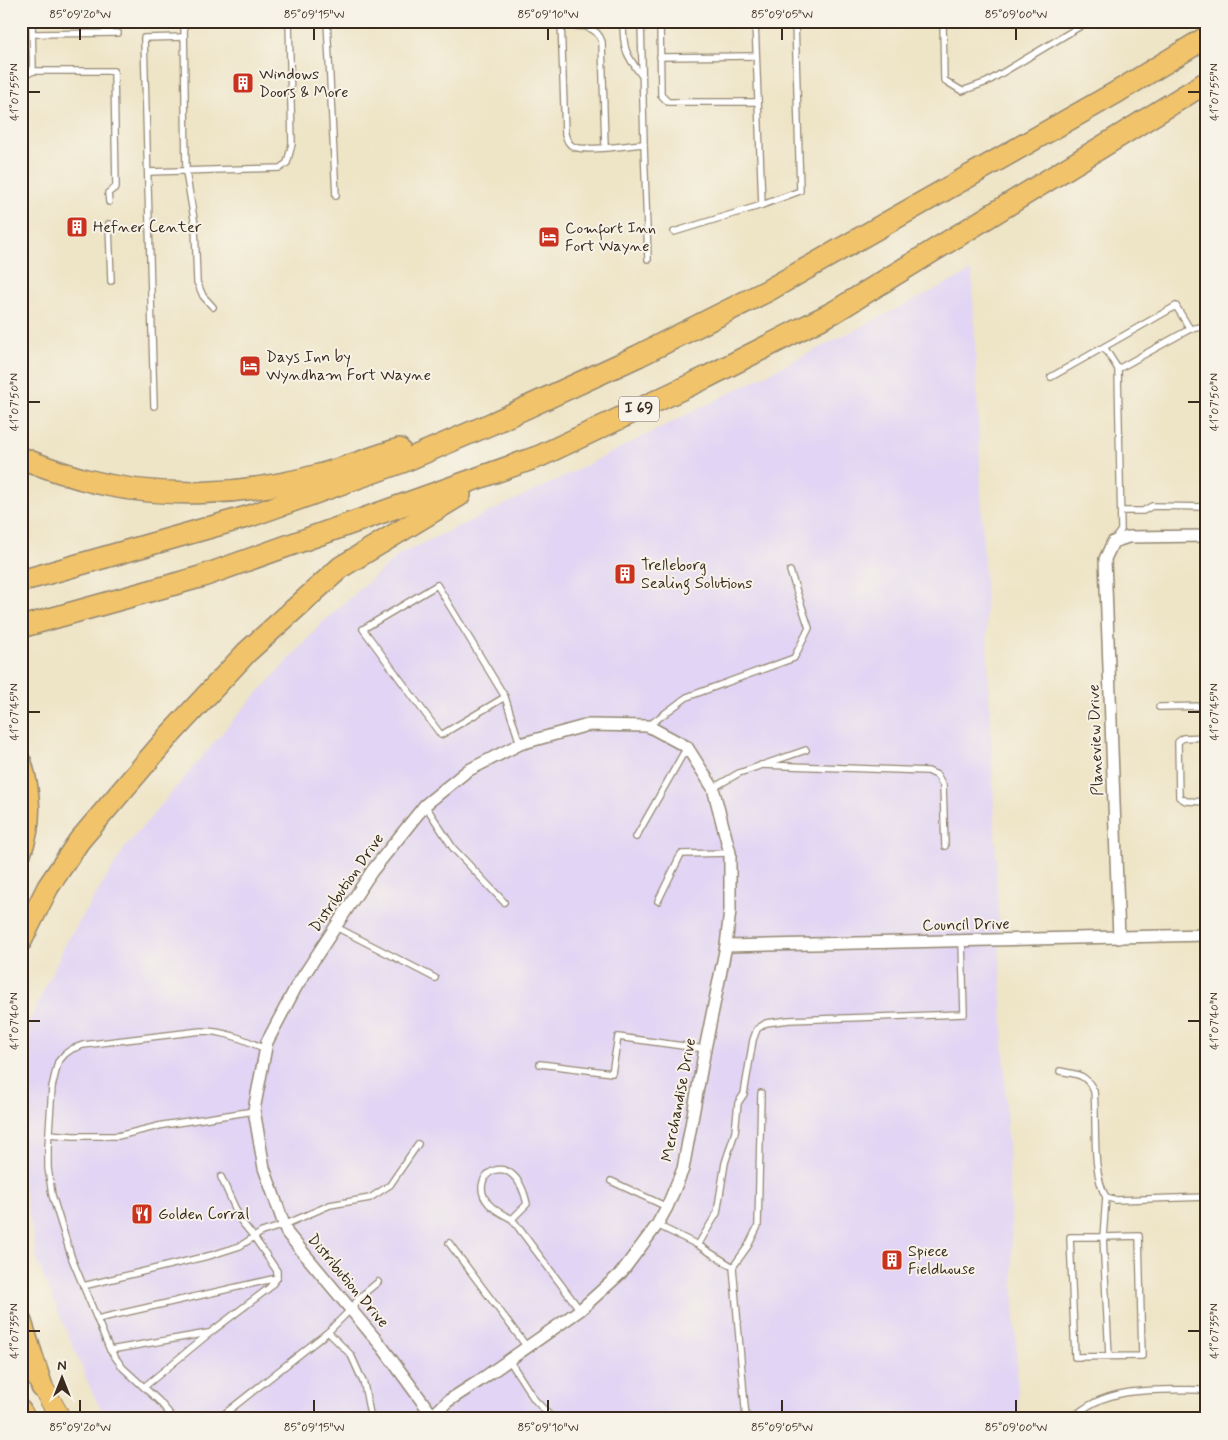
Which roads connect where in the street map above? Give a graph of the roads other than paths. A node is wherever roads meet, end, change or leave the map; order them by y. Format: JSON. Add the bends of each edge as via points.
{"nodes":[{"id":1,"x":32,"y":21,"type":"edge"},
{"id":2,"x":184,"y":21,"type":"edge"},
{"id":3,"x":289,"y":21,"type":"edge"},
{"id":4,"x":327,"y":21,"type":"edge"},
{"id":5,"x":623,"y":21,"type":"edge"},
{"id":6,"x":641,"y":21,"type":"edge"},
{"id":7,"x":660,"y":21,"type":"edge"},
{"id":8,"x":755,"y":21,"type":"edge"},
{"id":9,"x":824,"y":21,"type":"edge"},
{"id":10,"x":943,"y":21,"type":"edge"},
{"id":11,"x":1089,"y":21,"type":"edge"},
{"id":12,"x":795,"y":22,"type":"edge"},
{"id":13,"x":561,"y":24,"type":"edge"},
{"id":14,"x":118,"y":33,"type":"dead end"},
{"id":15,"x":32,"y":34,"type":"junction"},
{"id":16,"x":184,"y":37,"type":"junction"},
{"id":17,"x":1207,"y":37,"type":"edge"},
{"id":18,"x":756,"y":56,"type":"junction"},
{"id":19,"x":660,"y":57,"type":"junction"},
{"id":20,"x":33,"y":71,"type":"junction"},
{"id":21,"x":24,"y":76,"type":"dead end"},
{"id":22,"x":642,"y":76,"type":"junction"},
{"id":23,"x":1207,"y":82,"type":"edge"},
{"id":24,"x":758,"y":102,"type":"junction"},
{"id":25,"x":644,"y":144,"type":"junction"},
{"id":26,"x":605,"y":147,"type":"junction"},
{"id":27,"x":148,"y":172,"type":"junction"},
{"id":28,"x":186,"y":172,"type":"junction"},
{"id":29,"x":336,"y":196,"type":"dead end"},
{"id":30,"x":109,"y":202,"type":"dead end"},
{"id":31,"x":762,"y":206,"type":"junction"},
{"id":32,"x":109,"y":224,"type":"dead end"},
{"id":33,"x":674,"y":232,"type":"dead end"},
{"id":34,"x":648,"y":259,"type":"dead end"},
{"id":35,"x":111,"y":281,"type":"dead end"},
{"id":36,"x":213,"y":307,"type":"dead end"},
{"id":37,"x":1207,"y":326,"type":"edge"},
{"id":38,"x":1190,"y":329,"type":"junction"},
{"id":39,"x":1104,"y":347,"type":"junction"},
{"id":40,"x":1118,"y":369,"type":"junction"},
{"id":41,"x":1051,"y":377,"type":"dead end"},
{"id":42,"x":154,"y":406,"type":"dead end"},
{"id":43,"x":493,"y":423,"type":"junction"},
{"id":44,"x":21,"y":458,"type":"edge"},
{"id":45,"x":503,"y":469,"type":"junction"},
{"id":46,"x":1207,"y":507,"type":"edge"},
{"id":47,"x":1120,"y":511,"type":"junction"},
{"id":48,"x":1207,"y":536,"type":"edge"},
{"id":49,"x":1113,"y":542,"type":"junction"},
{"id":50,"x":790,"y":572,"type":"dead end"},
{"id":51,"x":21,"y":581,"type":"edge"},
{"id":52,"x":21,"y":627,"type":"edge"},
{"id":53,"x":505,"y":697,"type":"junction"},
{"id":54,"x":1207,"y":706,"type":"edge"},
{"id":55,"x":1159,"y":707,"type":"dead end"},
{"id":56,"x":648,"y":726,"type":"junction"},
{"id":57,"x":1207,"y":737,"type":"edge"},
{"id":58,"x":520,"y":744,"type":"junction"},
{"id":59,"x":687,"y":747,"type":"junction"},
{"id":60,"x":806,"y":750,"type":"dead end"},
{"id":61,"x":21,"y":763,"type":"edge"},
{"id":62,"x":762,"y":765,"type":"junction"},
{"id":63,"x":713,"y":788,"type":"junction"},
{"id":64,"x":1207,"y":802,"type":"edge"},
{"id":65,"x":425,"y":805,"type":"junction"},
{"id":66,"x":636,"y":837,"type":"dead end"},
{"id":67,"x":945,"y":846,"type":"dead end"},
{"id":68,"x":21,"y":850,"type":"edge"},
{"id":69,"x":730,"y":853,"type":"junction"},
{"id":70,"x":658,"y":901,"type":"dead end"},
{"id":71,"x":504,"y":902,"type":"dead end"},
{"id":72,"x":336,"y":928,"type":"junction"},
{"id":73,"x":1207,"y":935,"type":"edge"},
{"id":74,"x":1119,"y":938,"type":"junction"},
{"id":75,"x":21,"y":941,"type":"edge"},
{"id":76,"x":962,"y":941,"type":"junction"},
{"id":77,"x":726,"y":946,"type":"junction"},
{"id":78,"x":435,"y":978,"type":"dead end"},
{"id":79,"x":266,"y":1049,"type":"junction"},
{"id":80,"x":705,"y":1049,"type":"junction"},
{"id":81,"x":540,"y":1064,"type":"dead end"},
{"id":82,"x":1060,"y":1071,"type":"dead end"},
{"id":83,"x":761,"y":1093,"type":"dead end"},
{"id":84,"x":254,"y":1112,"type":"junction"},
{"id":85,"x":49,"y":1134,"type":"junction"},
{"id":86,"x":418,"y":1144,"type":"dead end"},
{"id":87,"x":221,"y":1177,"type":"dead end"},
{"id":88,"x":611,"y":1181,"type":"dead end"},
{"id":89,"x":1106,"y":1197,"type":"junction"},
{"id":90,"x":1207,"y":1197,"type":"edge"},
{"id":91,"x":667,"y":1207,"type":"junction"},
{"id":92,"x":512,"y":1219,"type":"junction"},
{"id":93,"x":284,"y":1225,"type":"junction"},
{"id":94,"x":657,"y":1225,"type":"junction"},
{"id":95,"x":254,"y":1237,"type":"junction"},
{"id":96,"x":1103,"y":1237,"type":"junction"},
{"id":97,"x":450,"y":1243,"type":"dead end"},
{"id":98,"x":698,"y":1245,"type":"junction"},
{"id":99,"x":733,"y":1267,"type":"junction"},
{"id":100,"x":277,"y":1278,"type":"junction"},
{"id":101,"x":378,"y":1282,"type":"dead end"},
{"id":102,"x":83,"y":1286,"type":"junction"},
{"id":103,"x":351,"y":1309,"type":"junction"},
{"id":104,"x":580,"y":1310,"type":"junction"},
{"id":105,"x":97,"y":1319,"type":"junction"},
{"id":106,"x":21,"y":1322,"type":"edge"},
{"id":107,"x":211,"y":1332,"type":"junction"},
{"id":108,"x":328,"y":1332,"type":"junction"},
{"id":109,"x":527,"y":1347,"type":"junction"},
{"id":110,"x":21,"y":1349,"type":"edge"},
{"id":111,"x":110,"y":1350,"type":"junction"},
{"id":112,"x":1109,"y":1356,"type":"junction"},
{"id":113,"x":509,"y":1360,"type":"junction"},
{"id":114,"x":42,"y":1387,"type":"junction"},
{"id":115,"x":144,"y":1387,"type":"junction"},
{"id":116,"x":1207,"y":1390,"type":"edge"},
{"id":117,"x":21,"y":1410,"type":"edge"},
{"id":118,"x":430,"y":1417,"type":"edge"},
{"id":119,"x":26,"y":1419,"type":"edge"},
{"id":120,"x":61,"y":1419,"type":"edge"},
{"id":121,"x":174,"y":1419,"type":"edge"},
{"id":122,"x":218,"y":1419,"type":"edge"},
{"id":123,"x":371,"y":1419,"type":"edge"},
{"id":124,"x":553,"y":1419,"type":"edge"},
{"id":125,"x":746,"y":1419,"type":"edge"},
{"id":126,"x":1072,"y":1419,"type":"edge"}],
"edges":[{"from":1,"to":15,"type":"lane"},
{"from":2,"to":16,"type":"lane"},
{"from":3,"to":28,"type":"lane","via":[[293,131],[287,163],[280,168]]},
{"from":4,"to":29,"type":"lane"},
{"from":5,"to":22,"type":"lane","via":[[623,42],[628,58]]},
{"from":6,"to":22,"type":"lane"},
{"from":7,"to":19,"type":"lane"},
{"from":8,"to":18,"type":"lane"},
{"from":9,"to":12,"type":"lane"},
{"from":10,"to":11,"type":"lane","via":[[944,80],[962,91],[987,82]]},
{"from":12,"to":31,"type":"lane","via":[[800,191]]},
{"from":13,"to":26,"type":"lane","via":[[592,29],[602,42]]},
{"from":13,"to":26,"type":"lane","via":[[565,134],[574,147]]},
{"from":14,"to":15,"type":"lane"},
{"from":15,"to":20,"type":"lane"},
{"from":16,"to":27,"type":"lane","via":[[144,38]]},
{"from":16,"to":28,"type":"lane"},
{"from":17,"to":43,"type":"highway","via":[[1117,92],[767,291],[638,356]]},
{"from":18,"to":19,"type":"lane"},
{"from":18,"to":24,"type":"lane"},
{"from":19,"to":24,"type":"lane","via":[[661,95],[668,102]]},
{"from":20,"to":21,"type":"lane"},
{"from":20,"to":30,"type":"lane","via":[[114,71],[116,187],[108,193]]},
{"from":22,"to":25,"type":"lane"},
{"from":23,"to":45,"type":"highway","number":"I 69","via":[[834,312],[705,378],[540,456]]},
{"from":24,"to":31,"type":"lane"},
{"from":25,"to":26,"type":"lane"},
{"from":25,"to":34,"type":"lane"},
{"from":27,"to":28,"type":"lane"},
{"from":27,"to":42,"type":"lane"},
{"from":28,"to":36,"type":"lane","via":[[195,225],[198,282],[203,296]]},
{"from":31,"to":33,"type":"lane"},
{"from":32,"to":35,"type":"lane"},
{"from":37,"to":38,"type":"lane"},
{"from":38,"to":39,"type":"lane","via":[[1176,306]]},
{"from":38,"to":40,"type":"lane"},
{"from":39,"to":40,"type":"lane"},
{"from":39,"to":41,"type":"lane"},
{"from":40,"to":47,"type":"lane"},
{"from":43,"to":44,"type":"highway","via":[[320,474],[226,491],[137,490],[87,480]]},
{"from":43,"to":51,"type":"highway","via":[[402,462],[250,516]]},
{"from":45,"to":52,"type":"highway","number":"I 69","via":[[200,577]]},
{"from":45,"to":75,"type":"highway","via":[[341,567],[247,652],[167,738],[79,841],[48,887]]},
{"from":46,"to":47,"type":"lane","via":[[1152,506],[1143,511]]},
{"from":47,"to":49,"type":"lane","via":[[1121,530]]},
{"from":48,"to":49,"type":"street","via":[[1128,537]]},
{"from":49,"to":74,"type":"street","name":"Planeview Drive","via":[[1105,559]]},
{"from":50,"to":56,"type":"lane","via":[[809,628],[794,658],[687,697]]},
{"from":53,"to":53,"type":"lane","via":[[437,585],[363,629],[441,734]]},
{"from":53,"to":58,"type":"lane"},
{"from":54,"to":55,"type":"lane"},
{"from":56,"to":58,"type":"street","name":"Distribution Drive","via":[[588,724]]},
{"from":56,"to":59,"type":"street","name":"Distribution Drive"},
{"from":57,"to":64,"type":"lane","via":[[1183,738],[1178,742],[1179,798]]},
{"from":58,"to":65,"type":"street","name":"Distribution Drive","via":[[467,771]]},
{"from":59,"to":63,"type":"street","name":"Distribution Drive"},
{"from":59,"to":66,"type":"lane"},
{"from":60,"to":62,"type":"lane"},
{"from":61,"to":68,"type":"highway","via":[[28,798],[28,818]]},
{"from":62,"to":63,"type":"lane","via":[[738,773]]},
{"from":62,"to":67,"type":"lane","via":[[928,771],[937,775],[943,784]]},
{"from":63,"to":69,"type":"street","name":"Distribution Drive"},
{"from":65,"to":71,"type":"lane","via":[[453,848]]},
{"from":65,"to":72,"type":"street","name":"Distribution Drive","via":[[372,871]]},
{"from":69,"to":70,"type":"lane","via":[[680,854]]},
{"from":69,"to":77,"type":"street","name":"Distribution Drive"},
{"from":72,"to":78,"type":"lane"},
{"from":72,"to":79,"type":"street","name":"Distribution Drive","via":[[296,987]]},
{"from":73,"to":74,"type":"street","name":"Council Drive"},
{"from":74,"to":76,"type":"street","name":"Council Drive"},
{"from":76,"to":77,"type":"street","name":"Council Drive"},
{"from":76,"to":98,"type":"lane","via":[[964,1014],[789,1020],[766,1023],[757,1029],[744,1094],[738,1103],[717,1213]]},
{"from":77,"to":80,"type":"street","name":"Merchandise Drive"},
{"from":79,"to":84,"type":"street","name":"Distribution Drive"},
{"from":79,"to":85,"type":"lane","via":[[233,1035],[200,1030],[72,1049],[58,1062],[52,1087]]},
{"from":80,"to":81,"type":"lane","via":[[618,1037],[612,1073]]},
{"from":80,"to":91,"type":"street","name":"Merchandise Drive","via":[[682,1170]]},
{"from":82,"to":89,"type":"lane","via":[[1088,1080],[1094,1091],[1098,1174]]},
{"from":83,"to":99,"type":"lane","via":[[758,1226]]},
{"from":84,"to":85,"type":"lane","via":[[163,1125],[118,1136]]},
{"from":84,"to":93,"type":"street","name":"Distribution Drive","via":[[264,1168]]},
{"from":85,"to":102,"type":"lane","via":[[48,1168],[52,1195]]},
{"from":86,"to":93,"type":"lane","via":[[390,1185],[370,1198],[330,1205]]},
{"from":87,"to":95,"type":"lane","via":[[241,1222]]},
{"from":88,"to":91,"type":"lane"},
{"from":89,"to":90,"type":"lane","via":[[1116,1200]]},
{"from":89,"to":96,"type":"lane"},
{"from":91,"to":94,"type":"street","name":"Merchandise Drive"},
{"from":92,"to":92,"type":"lane","via":[[527,1204],[524,1192],[513,1174],[501,1169],[492,1171],[484,1178],[482,1189],[485,1198]]},
{"from":92,"to":104,"type":"lane"},
{"from":93,"to":95,"type":"lane"},
{"from":93,"to":103,"type":"street","name":"Distribution Drive","via":[[287,1233]]},
{"from":94,"to":98,"type":"lane"},
{"from":94,"to":104,"type":"street","name":"Merchandise Drive","via":[[621,1273]]},
{"from":95,"to":100,"type":"lane","via":[[277,1271]]},
{"from":95,"to":102,"type":"lane","via":[[240,1246],[212,1255]]},
{"from":96,"to":112,"type":"lane"},
{"from":96,"to":112,"type":"lane","via":[[1070,1237],[1075,1357]]},
{"from":96,"to":112,"type":"lane","via":[[1139,1236],[1142,1356]]},
{"from":97,"to":109,"type":"lane"},
{"from":98,"to":99,"type":"lane"},
{"from":99,"to":125,"type":"lane"},
{"from":100,"to":105,"type":"lane"},
{"from":100,"to":107,"type":"lane","via":[[269,1288]]},
{"from":101,"to":103,"type":"lane"},
{"from":102,"to":105,"type":"lane"},
{"from":103,"to":108,"type":"lane"},
{"from":103,"to":118,"type":"street","name":"Distribution Drive"},
{"from":104,"to":109,"type":"street","name":"Merchandise Drive"},
{"from":105,"to":111,"type":"lane"},
{"from":106,"to":114,"type":"highway"},
{"from":107,"to":111,"type":"lane"},
{"from":107,"to":115,"type":"lane"},
{"from":108,"to":122,"type":"lane"},
{"from":108,"to":123,"type":"lane","via":[[351,1355],[364,1384]]},
{"from":109,"to":113,"type":"street","name":"Merchandise Drive"},
{"from":110,"to":114,"type":"highway"},
{"from":111,"to":115,"type":"lane","via":[[123,1368]]},
{"from":113,"to":118,"type":"street","name":"Merchandise Drive"},
{"from":113,"to":124,"type":"lane","via":[[534,1399]]},
{"from":114,"to":120,"type":"highway"},
{"from":115,"to":121,"type":"lane"},
{"from":116,"to":126,"type":"lane","via":[[1126,1393],[1094,1403]]},
{"from":117,"to":119,"type":"highway"}]}
